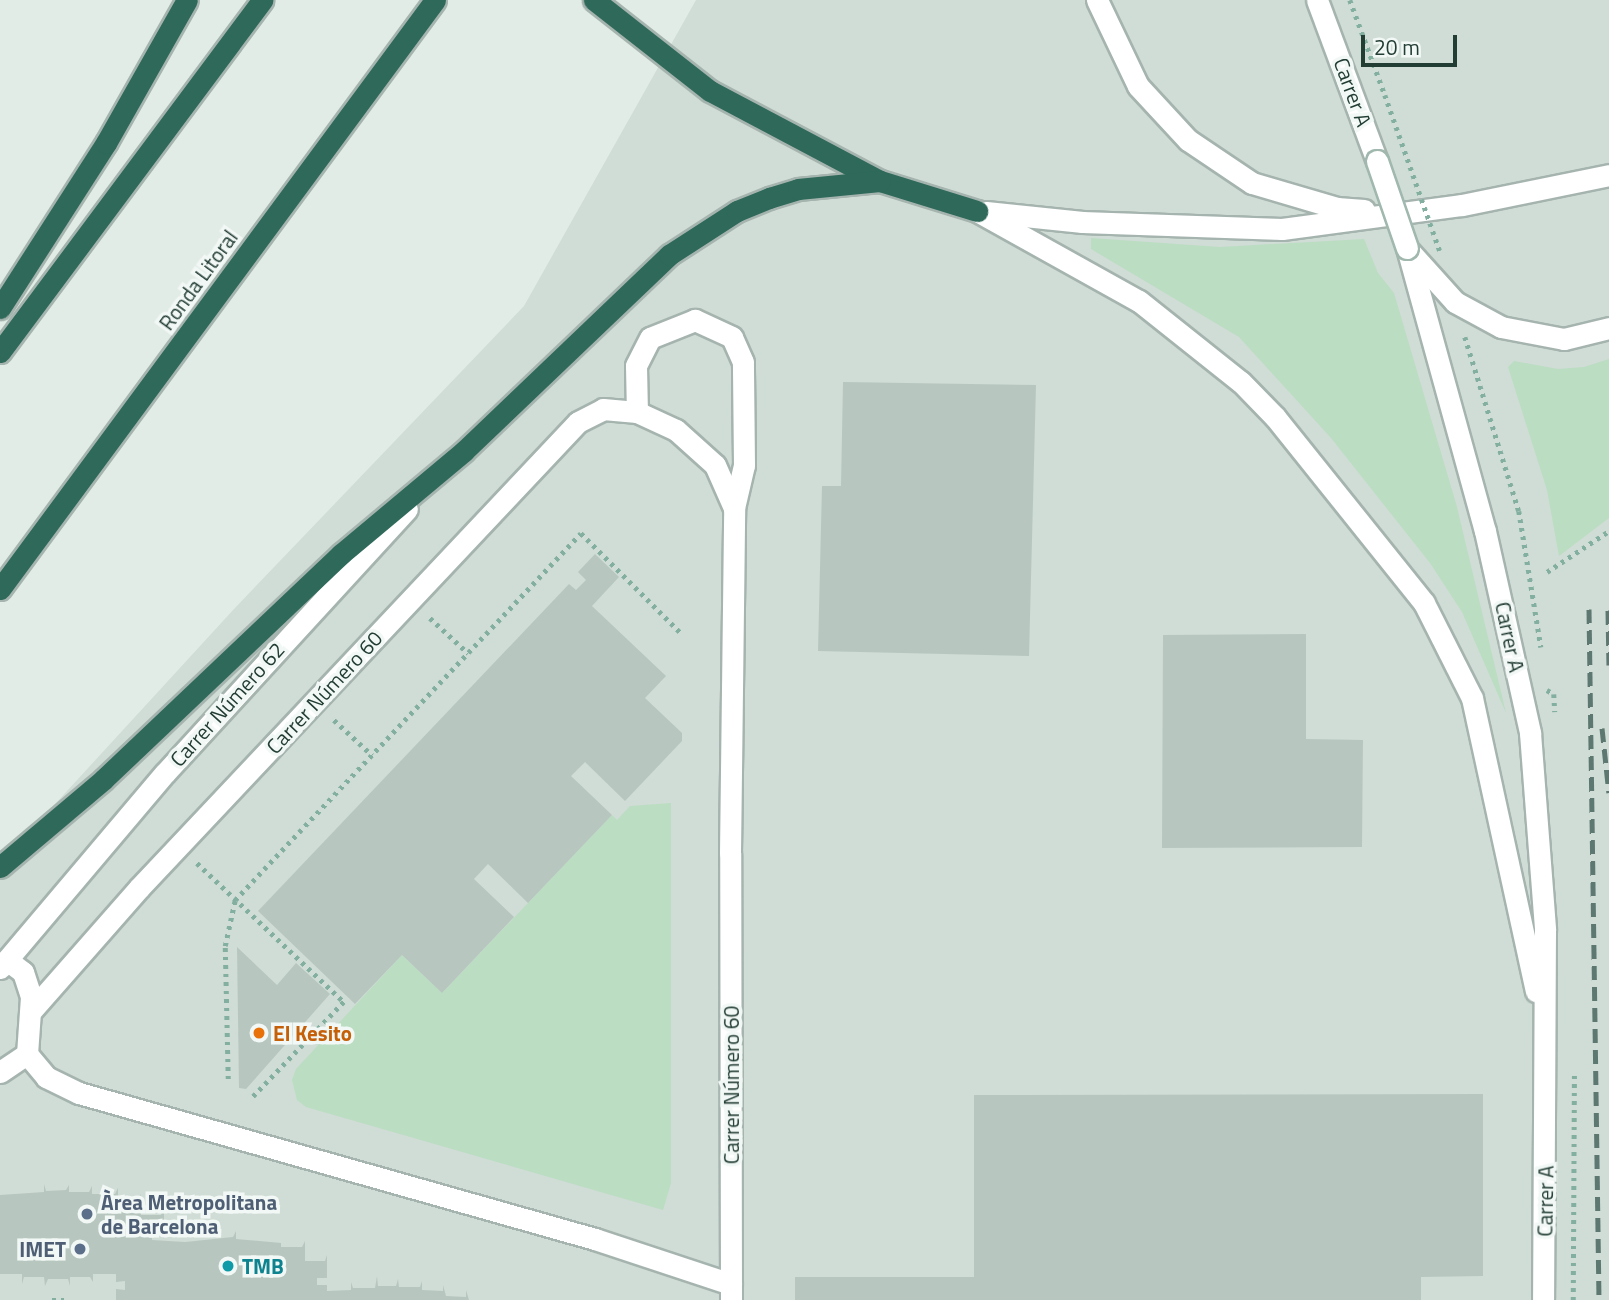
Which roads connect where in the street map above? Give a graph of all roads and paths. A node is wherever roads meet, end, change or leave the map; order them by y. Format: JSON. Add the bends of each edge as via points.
{"nodes":[{"id":1,"x":187,"y":0,"type":"edge"},
{"id":2,"x":262,"y":0,"type":"edge"},
{"id":3,"x":435,"y":0,"type":"edge"},
{"id":4,"x":594,"y":0,"type":"edge"},
{"id":5,"x":1097,"y":0,"type":"edge"},
{"id":6,"x":1318,"y":0,"type":"edge"},
{"id":7,"x":1350,"y":0,"type":"edge"},
{"id":8,"x":1609,"y":176,"type":"edge"},
{"id":9,"x":880,"y":181,"type":"junction"},
{"id":10,"x":977,"y":211,"type":"junction"},
{"id":11,"x":1410,"y":213,"type":"junction"},
{"id":12,"x":1407,"y":247,"type":"junction"},
{"id":13,"x":1440,"y":251,"type":"dead end"},
{"id":14,"x":0,"y":308,"type":"edge"},
{"id":15,"x":1609,"y":328,"type":"edge"},
{"id":16,"x":1466,"y":339,"type":"dead end"},
{"id":17,"x":0,"y":352,"type":"edge"},
{"id":18,"x":637,"y":412,"type":"junction"},
{"id":19,"x":464,"y":451,"type":"junction"},
{"id":20,"x":734,"y":508,"type":"junction"},
{"id":21,"x":1609,"y":531,"type":"edge"},
{"id":22,"x":1547,"y":572,"type":"dead end"},
{"id":23,"x":0,"y":589,"type":"edge"},
{"id":24,"x":425,"y":612,"type":"dead end"},
{"id":25,"x":680,"y":632,"type":"dead end"},
{"id":26,"x":468,"y":653,"type":"junction"},
{"id":27,"x":1542,"y":654,"type":"dead end"},
{"id":28,"x":1545,"y":679,"type":"dead end"},
{"id":29,"x":1554,"y":694,"type":"dead end"},
{"id":30,"x":328,"y":715,"type":"dead end"},
{"id":31,"x":372,"y":755,"type":"junction"},
{"id":32,"x":192,"y":859,"type":"dead end"},
{"id":33,"x":0,"y":867,"type":"edge"},
{"id":34,"x":235,"y":900,"type":"junction"},
{"id":35,"x":3,"y":964,"type":"edge"},
{"id":36,"x":31,"y":1011,"type":"junction"},
{"id":37,"x":1547,"y":1050,"type":"junction"},
{"id":38,"x":27,"y":1054,"type":"junction"},
{"id":39,"x":0,"y":1072,"type":"edge"},
{"id":40,"x":228,"y":1079,"type":"dead end"},
{"id":41,"x":252,"y":1098,"type":"dead end"},
{"id":42,"x":731,"y":1292,"type":"edge"},
{"id":43,"x":52,"y":1300,"type":"edge"},
{"id":44,"x":64,"y":1300,"type":"edge"},
{"id":45,"x":1543,"y":1300,"type":"edge"}],
"edges":[{"from":1,"to":14,"type":"highway","via":[[106,143]]},
{"from":2,"to":17,"type":"highway"},
{"from":3,"to":23,"type":"highway","name":"Ronda Litoral"},
{"from":4,"to":9,"type":"highway","via":[[710,91]]},
{"from":5,"to":11,"type":"street","via":[[1118,53],[1138,86],[1188,140],[1224,167],[1252,183],[1337,208]]},
{"from":6,"to":12,"type":"street","name":"Carrer A","bridge":true},
{"from":7,"to":13,"type":"path","name":"Carrer A","bridge":true},
{"from":8,"to":11,"type":"street"},
{"from":9,"to":10,"type":"highway"},
{"from":9,"to":19,"type":"highway","via":[[798,189],[737,211],[704,230],[669,255]]},
{"from":10,"to":11,"type":"street","via":[[1229,229],[1282,229]]},
{"from":10,"to":37,"type":"street","via":[[1139,301],[1241,382],[1275,417],[1424,603],[1472,698]]},
{"from":12,"to":15,"type":"street","via":[[1455,302],[1501,327],[1564,339]]},
{"from":12,"to":37,"type":"street","name":"Carrer A","via":[[1485,531],[1530,733],[1539,813]]},
{"from":16,"to":27,"type":"path","name":"Carrer A","via":[[1520,511]]},
{"from":18,"to":20,"type":"street","name":"Carrer Número 60","via":[[676,430],[715,465]]},
{"from":18,"to":20,"type":"street","name":"Carrer Número 60","via":[[636,366],[650,338],[695,320],[732,337],[743,362],[744,387],[744,465]]},
{"from":18,"to":36,"type":"street","name":"Carrer Número 60","via":[[603,409],[578,422],[139,888]]},
{"from":19,"to":33,"type":"highway","via":[[341,554],[104,779]]},
{"from":19,"to":35,"type":"street","name":"Carrer Número 62","via":[[300,622]]},
{"from":20,"to":42,"type":"street","name":"Carrer Número 60"},
{"from":21,"to":22,"type":"path"},
{"from":24,"to":26,"type":"path"},
{"from":25,"to":26,"type":"path","via":[[581,533]]},
{"from":26,"to":31,"type":"path"},
{"from":28,"to":29,"type":"path","name":"Carrer A","via":[[1547,691]]},
{"from":30,"to":31,"type":"path"},
{"from":31,"to":34,"type":"path"},
{"from":32,"to":34,"type":"path"},
{"from":34,"to":40,"type":"path","via":[[225,946]]},
{"from":34,"to":41,"type":"path","via":[[344,1002]]},
{"from":35,"to":36,"type":"street","via":[[23,972]]},
{"from":36,"to":38,"type":"street"},
{"from":37,"to":45,"type":"street","name":"Carrer A"},
{"from":38,"to":39,"type":"street"},
{"from":38,"to":42,"type":"street","name":"Carrer Número 60","via":[[46,1077],[79,1093],[596,1239]]},
{"from":43,"to":44,"type":"path"}]}
